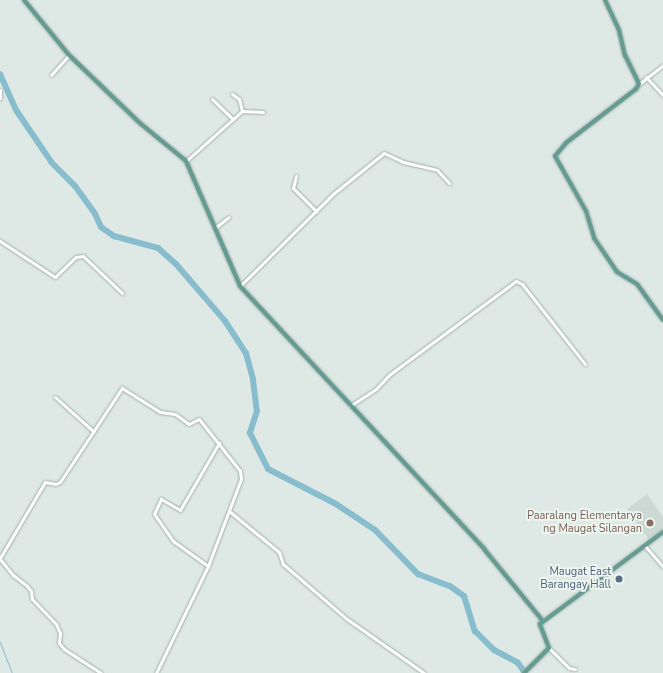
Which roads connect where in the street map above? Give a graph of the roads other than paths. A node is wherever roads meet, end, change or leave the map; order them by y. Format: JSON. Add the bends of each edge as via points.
{"nodes":[{"id":1,"x":24,"y":0,"type":"edge"},
{"id":2,"x":605,"y":0,"type":"edge"},
{"id":3,"x":69,"y":55,"type":"junction"},
{"id":4,"x":663,"y":66,"type":"edge"},
{"id":5,"x":51,"y":75,"type":"dead end"},
{"id":6,"x":646,"y":77,"type":"junction"},
{"id":7,"x":639,"y":84,"type":"junction"},
{"id":8,"x":0,"y":90,"type":"edge"},
{"id":9,"x":232,"y":94,"type":"dead end"},
{"id":10,"x":663,"y":95,"type":"edge"},
{"id":11,"x":0,"y":98,"type":"edge"},
{"id":12,"x":212,"y":99,"type":"dead end"},
{"id":13,"x":242,"y":111,"type":"junction"},
{"id":14,"x":263,"y":112,"type":"dead end"},
{"id":15,"x":233,"y":119,"type":"junction"},
{"id":16,"x":186,"y":162,"type":"junction"},
{"id":17,"x":296,"y":176,"type":"dead end"},
{"id":18,"x":450,"y":183,"type":"dead end"},
{"id":19,"x":316,"y":211,"type":"junction"},
{"id":20,"x":229,"y":217,"type":"dead end"},
{"id":21,"x":216,"y":227,"type":"junction"},
{"id":22,"x":0,"y":241,"type":"edge"},
{"id":23,"x":240,"y":286,"type":"junction"},
{"id":24,"x":122,"y":293,"type":"dead end"},
{"id":25,"x":663,"y":320,"type":"edge"},
{"id":26,"x":585,"y":364,"type":"dead end"},
{"id":27,"x":55,"y":397,"type":"dead end"},
{"id":28,"x":350,"y":406,"type":"junction"},
{"id":29,"x":94,"y":432,"type":"junction"},
{"id":30,"x":219,"y":443,"type":"junction"},
{"id":31,"x":229,"y":512,"type":"junction"},
{"id":32,"x":663,"y":532,"type":"edge"},
{"id":33,"x":644,"y":546,"type":"junction"},
{"id":34,"x":0,"y":559,"type":"edge"},
{"id":35,"x":208,"y":566,"type":"junction"},
{"id":36,"x":663,"y":567,"type":"edge"},
{"id":37,"x":543,"y":621,"type":"junction"},
{"id":38,"x":549,"y":648,"type":"junction"},
{"id":39,"x":575,"y":669,"type":"dead end"},
{"id":40,"x":101,"y":673,"type":"edge"},
{"id":41,"x":156,"y":673,"type":"edge"},
{"id":42,"x":424,"y":673,"type":"edge"},
{"id":43,"x":524,"y":673,"type":"edge"}],
"edges":[{"from":1,"to":3,"type":"main road"},
{"from":2,"to":7,"type":"main road","via":[[619,30],[624,55]]},
{"from":3,"to":5,"type":"street"},
{"from":3,"to":16,"type":"main road","via":[[141,124]]},
{"from":4,"to":6,"type":"street"},
{"from":6,"to":7,"type":"street"},
{"from":6,"to":10,"type":"street"},
{"from":7,"to":25,"type":"main road","via":[[636,89],[566,143],[555,156],[586,211],[590,231],[604,253],[619,274],[637,284]]},
{"from":8,"to":11,"type":"street"},
{"from":9,"to":13,"type":"street","via":[[239,99]]},
{"from":12,"to":15,"type":"street"},
{"from":13,"to":14,"type":"street"},
{"from":13,"to":15,"type":"street"},
{"from":15,"to":16,"type":"street"},
{"from":16,"to":21,"type":"main road"},
{"from":17,"to":19,"type":"street","via":[[293,188]]},
{"from":18,"to":19,"type":"street","via":[[437,170],[403,162],[384,153]]},
{"from":19,"to":23,"type":"street"},
{"from":20,"to":21,"type":"street"},
{"from":21,"to":23,"type":"main road"},
{"from":22,"to":24,"type":"street","via":[[55,277],[76,257],[83,256]]},
{"from":23,"to":28,"type":"main road"},
{"from":26,"to":28,"type":"street","via":[[522,284],[516,281],[389,375],[376,389]]},
{"from":27,"to":29,"type":"street"},
{"from":28,"to":37,"type":"main road","via":[[484,549]]},
{"from":29,"to":30,"type":"street","via":[[122,388],[160,412],[176,414],[189,424],[199,419]]},
{"from":29,"to":34,"type":"street","via":[[60,482],[45,482]]},
{"from":30,"to":31,"type":"street","via":[[240,471],[242,479]]},
{"from":30,"to":35,"type":"street","via":[[180,510],[162,499],[154,514],[173,541]]},
{"from":31,"to":35,"type":"street"},
{"from":31,"to":42,"type":"street","via":[[279,552],[283,564],[347,618]]},
{"from":32,"to":33,"type":"main road"},
{"from":33,"to":36,"type":"street"},
{"from":33,"to":37,"type":"main road"},
{"from":34,"to":40,"type":"street","via":[[12,575],[31,591],[32,599],[56,624],[60,633],[59,643],[64,649]]},
{"from":35,"to":41,"type":"street"},
{"from":37,"to":38,"type":"main road","via":[[539,627]]},
{"from":38,"to":39,"type":"street","via":[[569,668]]},
{"from":38,"to":43,"type":"main road"}]}
